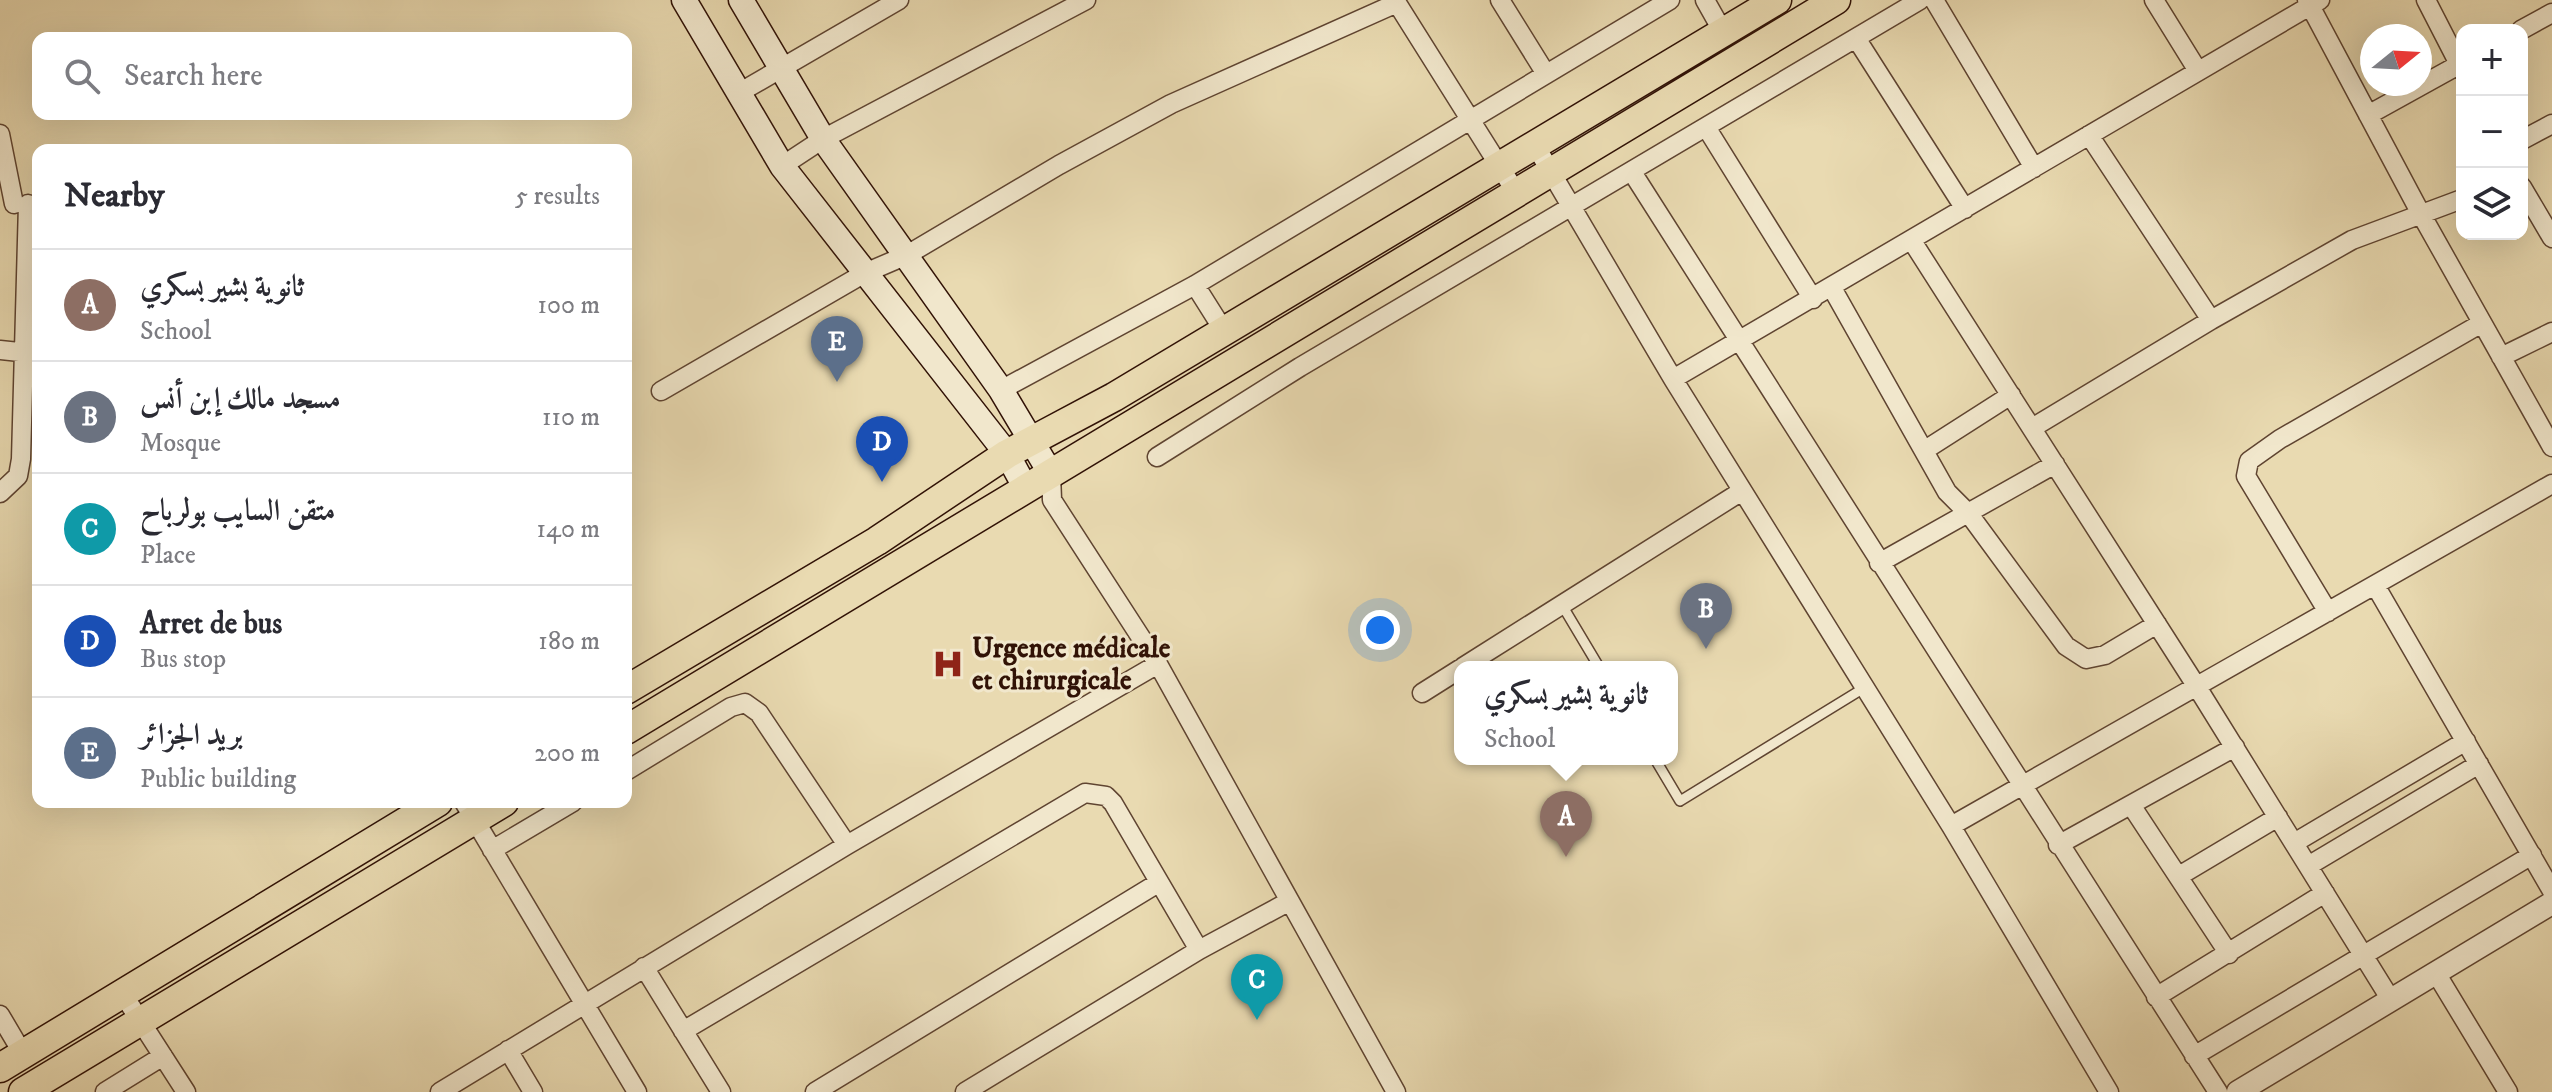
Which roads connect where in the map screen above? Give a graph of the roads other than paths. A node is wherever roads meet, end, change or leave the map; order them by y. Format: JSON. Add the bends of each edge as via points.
{"nodes":[{"id":1,"x":684,"y":0,"type":"edge"},
{"id":2,"x":741,"y":0,"type":"edge"},
{"id":3,"x":899,"y":0,"type":"edge"},
{"id":4,"x":1086,"y":0,"type":"edge"},
{"id":5,"x":1500,"y":0,"type":"edge"},
{"id":6,"x":1670,"y":0,"type":"edge"},
{"id":7,"x":1705,"y":0,"type":"edge"},
{"id":8,"x":1777,"y":0,"type":"edge"},
{"id":9,"x":1836,"y":0,"type":"edge"},
{"id":10,"x":1920,"y":0,"type":"edge"},
{"id":11,"x":1934,"y":0,"type":"edge"},
{"id":12,"x":2154,"y":0,"type":"edge"},
{"id":13,"x":2426,"y":0,"type":"edge"},
{"id":14,"x":1396,"y":2,"type":"edge"},
{"id":15,"x":2312,"y":2,"type":"edge"},
{"id":16,"x":2552,"y":13,"type":"edge"},
{"id":17,"x":2528,"y":26,"type":"edge"},
{"id":18,"x":1723,"y":32,"type":"junction"},
{"id":19,"x":1856,"y":38,"type":"junction"},
{"id":20,"x":2456,"y":57,"type":"edge"},
{"id":21,"x":779,"y":68,"type":"junction"},
{"id":22,"x":2456,"y":69,"type":"edge"},
{"id":23,"x":2198,"y":71,"type":"junction"},
{"id":24,"x":1546,"y":74,"type":"junction"},
{"id":25,"x":737,"y":94,"type":"junction"},
{"id":26,"x":2368,"y":115,"type":"junction"},
{"id":27,"x":1470,"y":120,"type":"junction"},
{"id":28,"x":2552,"y":124,"type":"edge"},
{"id":29,"x":1706,"y":127,"type":"junction"},
{"id":30,"x":0,"y":134,"type":"edge"},
{"id":31,"x":2089,"y":135,"type":"junction"},
{"id":32,"x":2528,"y":137,"type":"edge"},
{"id":33,"x":823,"y":139,"type":"junction"},
{"id":34,"x":1535,"y":145,"type":"junction"},
{"id":35,"x":782,"y":166,"type":"junction"},
{"id":36,"x":1500,"y":168,"type":"junction"},
{"id":37,"x":2034,"y":168,"type":"junction"},
{"id":38,"x":1552,"y":172,"type":"junction"},
{"id":39,"x":1632,"y":172,"type":"junction"},
{"id":40,"x":1517,"y":194,"type":"junction"},
{"id":41,"x":2528,"y":196,"type":"edge"},
{"id":42,"x":2456,"y":201,"type":"edge"},
{"id":43,"x":20,"y":203,"type":"edge"},
{"id":44,"x":1572,"y":208,"type":"junction"},
{"id":45,"x":1965,"y":209,"type":"junction"},
{"id":46,"x":2421,"y":214,"type":"junction"},
{"id":47,"x":2550,"y":230,"type":"edge"},
{"id":48,"x":1912,"y":241,"type":"junction"},
{"id":49,"x":907,"y":255,"type":"junction"},
{"id":50,"x":865,"y":273,"type":"junction"},
{"id":51,"x":1195,"y":285,"type":"junction"},
{"id":52,"x":1832,"y":288,"type":"junction"},
{"id":53,"x":1813,"y":299,"type":"junction"},
{"id":54,"x":2211,"y":320,"type":"junction"},
{"id":55,"x":2482,"y":323,"type":"junction"},
{"id":56,"x":1224,"y":331,"type":"junction"},
{"id":57,"x":2552,"y":332,"type":"edge"},
{"id":58,"x":1281,"y":337,"type":"junction"},
{"id":59,"x":1739,"y":342,"type":"junction"},
{"id":60,"x":0,"y":350,"type":"edge"},
{"id":61,"x":30,"y":353,"type":"edge"},
{"id":62,"x":2501,"y":357,"type":"junction"},
{"id":63,"x":1300,"y":367,"type":"junction"},
{"id":64,"x":1673,"y":379,"type":"junction"},
{"id":65,"x":1001,"y":390,"type":"junction"},
{"id":66,"x":661,"y":391,"type":"dead end"},
{"id":67,"x":2011,"y":395,"type":"junction"},
{"id":68,"x":2032,"y":428,"type":"junction"},
{"id":69,"x":1034,"y":440,"type":"junction"},
{"id":70,"x":2552,"y":447,"type":"edge"},
{"id":71,"x":1925,"y":450,"type":"junction"},
{"id":72,"x":1007,"y":454,"type":"junction"},
{"id":73,"x":1157,"y":457,"type":"dead end"},
{"id":74,"x":2055,"y":464,"type":"junction"},
{"id":75,"x":2552,"y":484,"type":"edge"},
{"id":76,"x":1025,"y":487,"type":"junction"},
{"id":77,"x":1052,"y":487,"type":"junction"},
{"id":78,"x":1742,"y":491,"type":"junction"},
{"id":79,"x":0,"y":493,"type":"edge"},
{"id":80,"x":1969,"y":514,"type":"junction"},
{"id":81,"x":877,"y":541,"type":"junction"},
{"id":82,"x":1879,"y":563,"type":"junction"},
{"id":83,"x":895,"y":568,"type":"junction"},
{"id":84,"x":2375,"y":585,"type":"junction"},
{"id":85,"x":1562,"y":605,"type":"junction"},
{"id":86,"x":2328,"y":612,"type":"junction"},
{"id":87,"x":2157,"y":624,"type":"junction"},
{"id":88,"x":1473,"y":661,"type":"edge"},
{"id":89,"x":1595,"y":661,"type":"edge"},
{"id":90,"x":1158,"y":664,"type":"junction"},
{"id":91,"x":1454,"y":673,"type":"edge"},
{"id":92,"x":632,"y":686,"type":"edge"},
{"id":93,"x":2197,"y":687,"type":"junction"},
{"id":94,"x":1864,"y":688,"type":"junction"},
{"id":95,"x":1422,"y":693,"type":"dead end"},
{"id":96,"x":632,"y":726,"type":"edge"},
{"id":97,"x":2466,"y":741,"type":"junction"},
{"id":98,"x":2235,"y":747,"type":"junction"},
{"id":99,"x":2479,"y":764,"type":"junction"},
{"id":100,"x":1659,"y":765,"type":"edge"},
{"id":101,"x":632,"y":767,"type":"edge"},
{"id":102,"x":2021,"y":788,"type":"junction"},
{"id":103,"x":2131,"y":805,"type":"junction"},
{"id":104,"x":428,"y":808,"type":"edge"},
{"id":105,"x":563,"y":808,"type":"edge"},
{"id":106,"x":469,"y":811,"type":"edge"},
{"id":107,"x":2278,"y":817,"type":"junction"},
{"id":108,"x":1951,"y":826,"type":"junction"},
{"id":109,"x":2294,"y":843,"type":"junction"},
{"id":110,"x":847,"y":845,"type":"junction"},
{"id":111,"x":2058,"y":845,"type":"junction"},
{"id":112,"x":492,"y":850,"type":"junction"},
{"id":113,"x":2532,"y":855,"type":"junction"},
{"id":114,"x":2308,"y":866,"type":"junction"},
{"id":115,"x":2179,"y":876,"type":"junction"},
{"id":116,"x":1158,"y":883,"type":"junction"},
{"id":117,"x":2552,"y":891,"type":"edge"},
{"id":118,"x":2325,"y":893,"type":"junction"},
{"id":119,"x":1288,"y":902,"type":"junction"},
{"id":120,"x":2552,"y":903,"type":"edge"},
{"id":121,"x":1199,"y":950,"type":"junction"},
{"id":122,"x":2362,"y":953,"type":"junction"},
{"id":123,"x":2229,"y":954,"type":"junction"},
{"id":124,"x":644,"y":967,"type":"junction"},
{"id":125,"x":2436,"y":973,"type":"junction"},
{"id":126,"x":121,"y":991,"type":"junction"},
{"id":127,"x":2156,"y":997,"type":"junction"},
{"id":128,"x":2391,"y":1000,"type":"junction"},
{"id":129,"x":583,"y":1004,"type":"junction"},
{"id":130,"x":0,"y":1015,"type":"edge"},
{"id":131,"x":140,"y":1020,"type":"junction"},
{"id":132,"x":683,"y":1031,"type":"junction"},
{"id":133,"x":508,"y":1050,"type":"junction"},
{"id":134,"x":163,"y":1056,"type":"junction"},
{"id":135,"x":2194,"y":1056,"type":"junction"},
{"id":136,"x":11,"y":1061,"type":"edge"},
{"id":137,"x":23,"y":1092,"type":"edge"},
{"id":138,"x":105,"y":1092,"type":"edge"},
{"id":139,"x":186,"y":1092,"type":"edge"},
{"id":140,"x":440,"y":1092,"type":"edge"},
{"id":141,"x":533,"y":1092,"type":"edge"},
{"id":142,"x":637,"y":1092,"type":"edge"},
{"id":143,"x":721,"y":1092,"type":"edge"},
{"id":144,"x":815,"y":1092,"type":"edge"},
{"id":145,"x":965,"y":1092,"type":"edge"},
{"id":146,"x":1396,"y":1092,"type":"edge"},
{"id":147,"x":2109,"y":1092,"type":"edge"},
{"id":148,"x":2218,"y":1092,"type":"edge"},
{"id":149,"x":2238,"y":1092,"type":"edge"},
{"id":150,"x":2508,"y":1092,"type":"edge"}],
"edges":[{"from":1,"to":25,"type":"main road"},
{"from":2,"to":21,"type":"main road"},
{"from":3,"to":21,"type":"street"},
{"from":4,"to":33,"type":"street"},
{"from":5,"to":24,"type":"street"},
{"from":6,"to":24,"type":"street"},
{"from":7,"to":18,"type":"street"},
{"from":8,"to":18,"type":"main road"},
{"from":9,"to":38,"type":"main road"},
{"from":10,"to":19,"type":"street"},
{"from":11,"to":37,"type":"street"},
{"from":12,"to":23,"type":"street"},
{"from":13,"to":20,"type":"street"},
{"from":14,"to":27,"type":"street"},
{"from":14,"to":49,"type":"street","via":[[1171,104]]},
{"from":15,"to":23,"type":"street"},
{"from":15,"to":26,"type":"street"},
{"from":16,"to":17,"type":"street"},
{"from":18,"to":34,"type":"main road"},
{"from":19,"to":29,"type":"street"},
{"from":19,"to":45,"type":"street"},
{"from":21,"to":25,"type":"street"},
{"from":21,"to":33,"type":"main road"},
{"from":22,"to":26,"type":"street"},
{"from":23,"to":31,"type":"street"},
{"from":24,"to":27,"type":"street"},
{"from":25,"to":35,"type":"main road"},
{"from":26,"to":46,"type":"street"},
{"from":27,"to":36,"type":"street"},
{"from":27,"to":51,"type":"street"},
{"from":28,"to":32,"type":"street"},
{"from":29,"to":39,"type":"street"},
{"from":29,"to":53,"type":"street"},
{"from":30,"to":43,"type":"street"},
{"from":31,"to":37,"type":"street"},
{"from":31,"to":54,"type":"street"},
{"from":33,"to":35,"type":"street"},
{"from":33,"to":49,"type":"main road"},
{"from":34,"to":36,"type":"main road"},
{"from":34,"to":38,"type":"street"},
{"from":35,"to":50,"type":"main road"},
{"from":36,"to":40,"type":"street"},
{"from":36,"to":56,"type":"main road"},
{"from":37,"to":45,"type":"street"},
{"from":38,"to":40,"type":"main road"},
{"from":38,"to":44,"type":"street"},
{"from":39,"to":44,"type":"street"},
{"from":39,"to":59,"type":"street"},
{"from":40,"to":58,"type":"main road"},
{"from":41,"to":47,"type":"street"},
{"from":42,"to":46,"type":"street"},
{"from":43,"to":61,"type":"street"},
{"from":44,"to":63,"type":"street"},
{"from":44,"to":64,"type":"street"},
{"from":45,"to":48,"type":"street"},
{"from":46,"to":54,"type":"street","via":[[2352,240]]},
{"from":46,"to":55,"type":"street"},
{"from":48,"to":52,"type":"street"},
{"from":48,"to":67,"type":"street"},
{"from":49,"to":50,"type":"street"},
{"from":49,"to":65,"type":"main road"},
{"from":50,"to":66,"type":"street"},
{"from":50,"to":72,"type":"main road"},
{"from":51,"to":56,"type":"street"},
{"from":51,"to":65,"type":"street"},
{"from":52,"to":53,"type":"street"},
{"from":52,"to":71,"type":"street"},
{"from":53,"to":59,"type":"street"},
{"from":54,"to":68,"type":"street"},
{"from":55,"to":62,"type":"street"},
{"from":55,"to":86,"type":"street","via":[[2249,461],[2246,476]]},
{"from":56,"to":69,"type":"main road"},
{"from":57,"to":62,"type":"street"},
{"from":58,"to":63,"type":"street"},
{"from":58,"to":77,"type":"main road"},
{"from":59,"to":64,"type":"street"},
{"from":59,"to":82,"type":"street"},
{"from":60,"to":61,"type":"street"},
{"from":61,"to":79,"type":"street","via":[[18,476]]},
{"from":62,"to":70,"type":"street"},
{"from":63,"to":73,"type":"street"},
{"from":64,"to":78,"type":"street"},
{"from":65,"to":69,"type":"main road"},
{"from":67,"to":68,"type":"street"},
{"from":67,"to":71,"type":"street"},
{"from":68,"to":74,"type":"street"},
{"from":69,"to":72,"type":"main road"},
{"from":69,"to":77,"type":"main road"},
{"from":71,"to":80,"type":"street","via":[[1954,503]]},
{"from":72,"to":76,"type":"main road"},
{"from":72,"to":81,"type":"main road"},
{"from":74,"to":80,"type":"street"},
{"from":74,"to":87,"type":"street"},
{"from":75,"to":84,"type":"street"},
{"from":76,"to":77,"type":"main road"},
{"from":76,"to":83,"type":"main road"},
{"from":77,"to":90,"type":"street"},
{"from":78,"to":85,"type":"street"},
{"from":78,"to":94,"type":"street"},
{"from":80,"to":82,"type":"street"},
{"from":80,"to":87,"type":"street","via":[[2066,646],[2086,659],[2105,655]]},
{"from":81,"to":83,"type":"main road"},
{"from":81,"to":92,"type":"main road"},
{"from":82,"to":102,"type":"street"},
{"from":83,"to":96,"type":"main road"},
{"from":84,"to":86,"type":"street"},
{"from":84,"to":97,"type":"street"},
{"from":85,"to":88,"type":"street"},
{"from":85,"to":89,"type":"lane"},
{"from":86,"to":93,"type":"street"},
{"from":87,"to":93,"type":"street"},
{"from":90,"to":110,"type":"street"},
{"from":90,"to":119,"type":"street"},
{"from":91,"to":95,"type":"street"},
{"from":93,"to":98,"type":"street"},
{"from":93,"to":102,"type":"street"},
{"from":94,"to":100,"type":"lane","via":[[1680,801]]},
{"from":94,"to":108,"type":"street"},
{"from":97,"to":99,"type":"street"},
{"from":97,"to":109,"type":"street"},
{"from":98,"to":103,"type":"street"},
{"from":98,"to":107,"type":"street"},
{"from":99,"to":113,"type":"street"},
{"from":99,"to":114,"type":"street"},
{"from":101,"to":110,"type":"street","via":[[745,703],[759,713]]},
{"from":102,"to":108,"type":"street"},
{"from":102,"to":111,"type":"street"},
{"from":103,"to":111,"type":"street"},
{"from":103,"to":115,"type":"street"},
{"from":104,"to":126,"type":"main road"},
{"from":105,"to":112,"type":"street"},
{"from":106,"to":112,"type":"street"},
{"from":106,"to":131,"type":"main road"},
{"from":107,"to":109,"type":"street"},
{"from":107,"to":115,"type":"street"},
{"from":108,"to":147,"type":"street"},
{"from":109,"to":114,"type":"street"},
{"from":110,"to":124,"type":"street"},
{"from":111,"to":127,"type":"street"},
{"from":112,"to":129,"type":"street"},
{"from":113,"to":117,"type":"street"},
{"from":113,"to":122,"type":"street"},
{"from":114,"to":118,"type":"street"},
{"from":115,"to":123,"type":"street"},
{"from":116,"to":121,"type":"street"},
{"from":116,"to":132,"type":"street","via":[[1113,803],[1106,796],[1085,793]]},
{"from":116,"to":144,"type":"street"},
{"from":118,"to":122,"type":"street"},
{"from":118,"to":123,"type":"street"},
{"from":119,"to":121,"type":"street"},
{"from":119,"to":146,"type":"street"},
{"from":120,"to":125,"type":"street"},
{"from":121,"to":145,"type":"street"},
{"from":122,"to":128,"type":"street"},
{"from":122,"to":135,"type":"street"},
{"from":123,"to":127,"type":"street"},
{"from":124,"to":129,"type":"street"},
{"from":124,"to":132,"type":"street"},
{"from":125,"to":128,"type":"street"},
{"from":125,"to":150,"type":"street"},
{"from":126,"to":131,"type":"street"},
{"from":126,"to":136,"type":"main road"},
{"from":127,"to":135,"type":"street"},
{"from":128,"to":149,"type":"street"},
{"from":129,"to":133,"type":"street"},
{"from":129,"to":142,"type":"street"},
{"from":130,"to":136,"type":"street"},
{"from":131,"to":134,"type":"street"},
{"from":131,"to":137,"type":"main road"},
{"from":132,"to":143,"type":"street"},
{"from":133,"to":140,"type":"street"},
{"from":133,"to":141,"type":"street"},
{"from":134,"to":138,"type":"street"},
{"from":134,"to":139,"type":"street"},
{"from":135,"to":148,"type":"street"}]}
